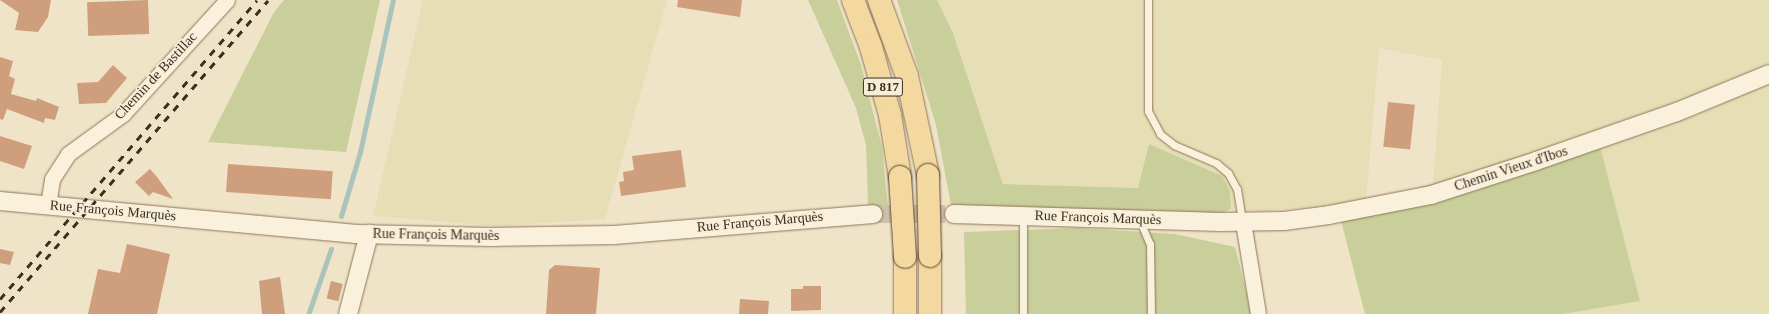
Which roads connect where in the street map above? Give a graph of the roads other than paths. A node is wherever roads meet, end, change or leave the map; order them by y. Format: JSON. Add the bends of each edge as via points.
{"nodes":[{"id":1,"x":226,"y":0,"type":"edge"},
{"id":2,"x":853,"y":0,"type":"edge"},
{"id":3,"x":879,"y":0,"type":"edge"},
{"id":4,"x":1148,"y":0,"type":"edge"},
{"id":5,"x":1769,"y":74,"type":"edge"},
{"id":6,"x":0,"y":200,"type":"edge"},
{"id":7,"x":48,"y":205,"type":"junction"},
{"id":8,"x":873,"y":214,"type":"tunnel mouth"},
{"id":9,"x":954,"y":214,"type":"tunnel mouth"},
{"id":10,"x":1023,"y":216,"type":"junction"},
{"id":11,"x":1139,"y":220,"type":"junction"},
{"id":12,"x":1242,"y":222,"type":"junction"},
{"id":13,"x":369,"y":234,"type":"junction"},
{"id":14,"x":348,"y":314,"type":"edge"},
{"id":15,"x":905,"y":314,"type":"edge"},
{"id":16,"x":930,"y":314,"type":"edge"},
{"id":17,"x":1023,"y":314,"type":"edge"},
{"id":18,"x":1151,"y":314,"type":"edge"},
{"id":19,"x":1258,"y":314,"type":"edge"}],
"edges":[{"from":1,"to":7,"type":"street","name":"Chemin de Bastillac","via":[[124,114],[68,154],[52,179]]},
{"from":2,"to":15,"type":"main road","number":"D 817","bridge":true,"via":[[872,47],[890,115],[900,177],[905,257]]},
{"from":3,"to":16,"type":"main road","number":"D 817","bridge":true,"via":[[907,76],[928,175]]},
{"from":4,"to":12,"type":"lane","via":[[1148,111],[1160,134],[1174,145],[1216,163],[1228,173],[1237,189]]},
{"from":5,"to":12,"type":"street","name":"Chemin Vieux d'Ibos","via":[[1677,112],[1431,195],[1329,215]]},
{"from":6,"to":7,"type":"street","name":"Rue François Marquès"},
{"from":7,"to":13,"type":"street","name":"Rue François Marquès"},
{"from":8,"to":13,"type":"street","name":"Rue François Marquès","via":[[614,234],[491,237]]},
{"from":9,"to":10,"type":"street","name":"Rue François Marquès"},
{"from":10,"to":11,"type":"street","name":"Rue François Marquès"},
{"from":10,"to":17,"type":"lane"},
{"from":11,"to":12,"type":"street","name":"Rue François Marquès"},
{"from":11,"to":18,"type":"lane","via":[[1150,244]]},
{"from":12,"to":19,"type":"street"},
{"from":13,"to":14,"type":"street"}]}
